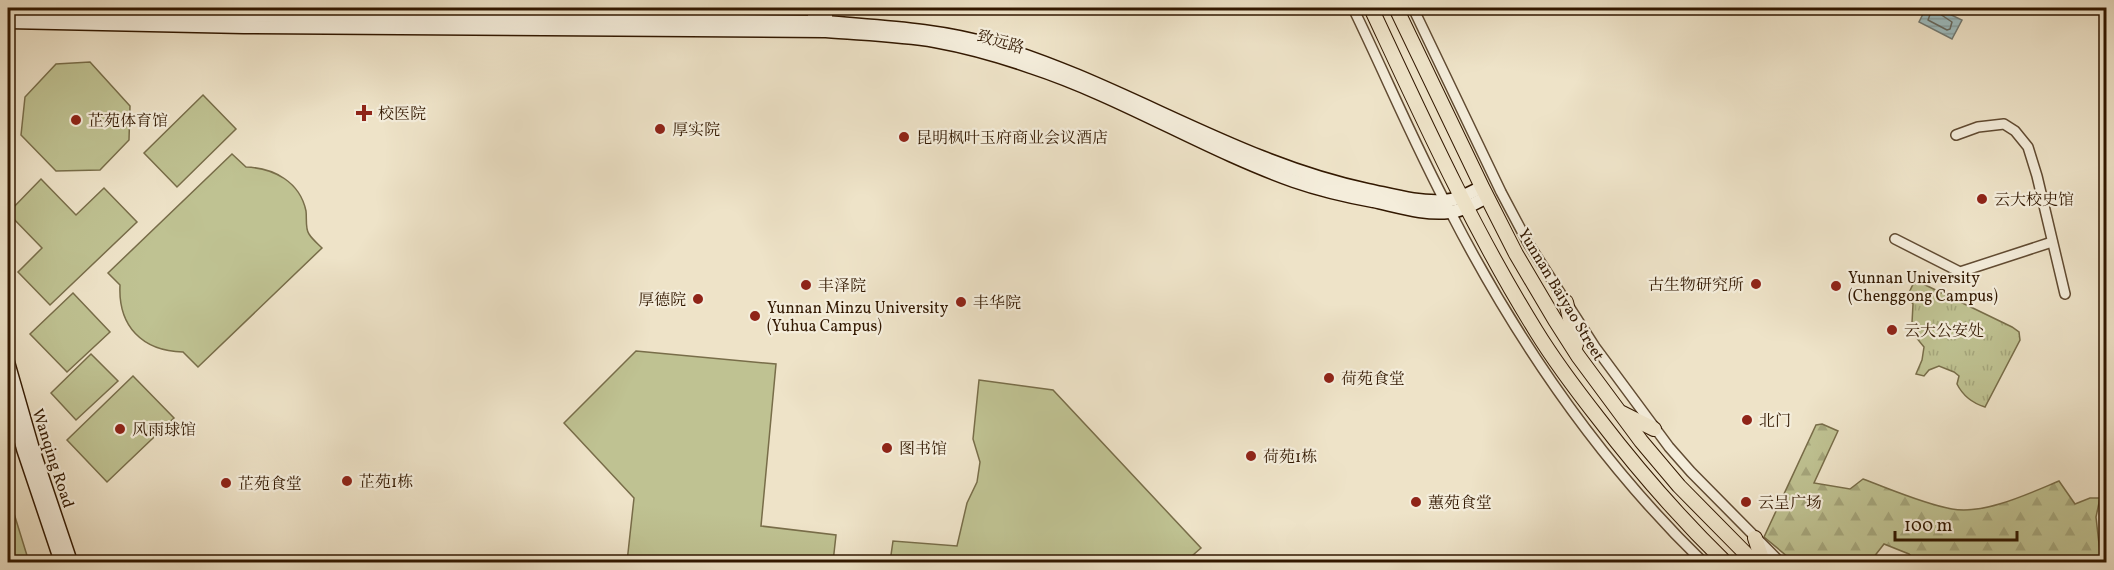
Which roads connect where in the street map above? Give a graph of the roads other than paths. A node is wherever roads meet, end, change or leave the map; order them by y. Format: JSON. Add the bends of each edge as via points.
{"nodes":[{"id":1,"x":814,"y":8,"type":"edge"},
{"id":2,"x":826,"y":8,"type":"edge"},
{"id":3,"x":1353,"y":8,"type":"edge"},
{"id":4,"x":1371,"y":8,"type":"edge"},
{"id":5,"x":1396,"y":8,"type":"edge"},
{"id":6,"x":1413,"y":8,"type":"edge"},
{"id":7,"x":8,"y":13,"type":"edge"},
{"id":8,"x":8,"y":22,"type":"edge"},
{"id":9,"x":820,"y":27,"type":"junction"},
{"id":10,"x":1455,"y":131,"type":"junction"},
{"id":11,"x":1956,"y":135,"type":"dead end"},
{"id":12,"x":1433,"y":141,"type":"junction"},
{"id":13,"x":1484,"y":192,"type":"junction"},
{"id":14,"x":1463,"y":202,"type":"junction"},
{"id":15,"x":1447,"y":207,"type":"junction"},
{"id":16,"x":1895,"y":239,"type":"dead end"},
{"id":17,"x":1510,"y":241,"type":"junction"},
{"id":18,"x":2052,"y":242,"type":"junction"},
{"id":19,"x":1488,"y":251,"type":"junction"},
{"id":20,"x":2065,"y":294,"type":"dead end"},
{"id":21,"x":1566,"y":303,"type":"junction"},
{"id":22,"x":1578,"y":356,"type":"junction"},
{"id":23,"x":8,"y":362,"type":"edge"},
{"id":24,"x":8,"y":393,"type":"edge"},
{"id":25,"x":1618,"y":410,"type":"junction"},
{"id":26,"x":1654,"y":429,"type":"junction"},
{"id":27,"x":1755,"y":538,"type":"junction"},
{"id":28,"x":61,"y":562,"type":"edge"},
{"id":29,"x":71,"y":562,"type":"edge"},
{"id":30,"x":1703,"y":562,"type":"edge"},
{"id":31,"x":1725,"y":562,"type":"edge"},
{"id":32,"x":1754,"y":562,"type":"edge"},
{"id":33,"x":1763,"y":562,"type":"edge"},
{"id":34,"x":1779,"y":562,"type":"edge"}],
"edges":[{"from":1,"to":9,"type":"main road"},
{"from":2,"to":9,"type":"main road"},
{"from":3,"to":15,"type":"street"},
{"from":4,"to":12,"type":"main road"},
{"from":5,"to":10,"type":"main road","name":"Yunnan Baiyao Street"},
{"from":6,"to":21,"type":"street","via":[[1501,192]]},
{"from":7,"to":9,"type":"main road","name":"致远路"},
{"from":8,"to":9,"type":"main road","name":"致远路","via":[[244,27]]},
{"from":9,"to":15,"type":"main road","name":"致远路","via":[[935,41],[988,53],[1080,86],[1294,181],[1336,194],[1430,212]]},
{"from":10,"to":12,"type":"main road","via":[[1447,142]]},
{"from":10,"to":13,"type":"main road","name":"Yunnan Baiyao Street"},
{"from":11,"to":18,"type":"street","via":[[2004,124],[2015,131],[2028,147]]},
{"from":12,"to":14,"type":"main road"},
{"from":13,"to":14,"type":"main road","name":"致远路"},
{"from":13,"to":17,"type":"main road","name":"Yunnan Baiyao Street"},
{"from":14,"to":15,"type":"main road","name":"致远路"},
{"from":14,"to":19,"type":"main road"},
{"from":15,"to":30,"type":"street","via":[[1524,339],[1575,415]]},
{"from":16,"to":18,"type":"street","via":[[1960,272]]},
{"from":17,"to":19,"type":"main road","via":[[1497,239]]},
{"from":17,"to":22,"type":"main road","name":"Yunnan Baiyao Street"},
{"from":18,"to":20,"type":"street"},
{"from":19,"to":31,"type":"main road","via":[[1536,332],[1588,405],[1665,500]]},
{"from":21,"to":22,"type":"main road"},
{"from":21,"to":26,"type":"street"},
{"from":22,"to":25,"type":"main road","name":"Yunnan Baiyao Street"},
{"from":23,"to":29,"type":"main road","name":"Wanqing Road"},
{"from":24,"to":28,"type":"main road","name":"Wanqing Road"},
{"from":25,"to":26,"type":"main road"},
{"from":25,"to":32,"type":"main road","name":"Yunnan Baiyao Street","via":[[1679,486]]},
{"from":26,"to":27,"type":"street"},
{"from":27,"to":33,"type":"main road"},
{"from":27,"to":34,"type":"street"}]}
